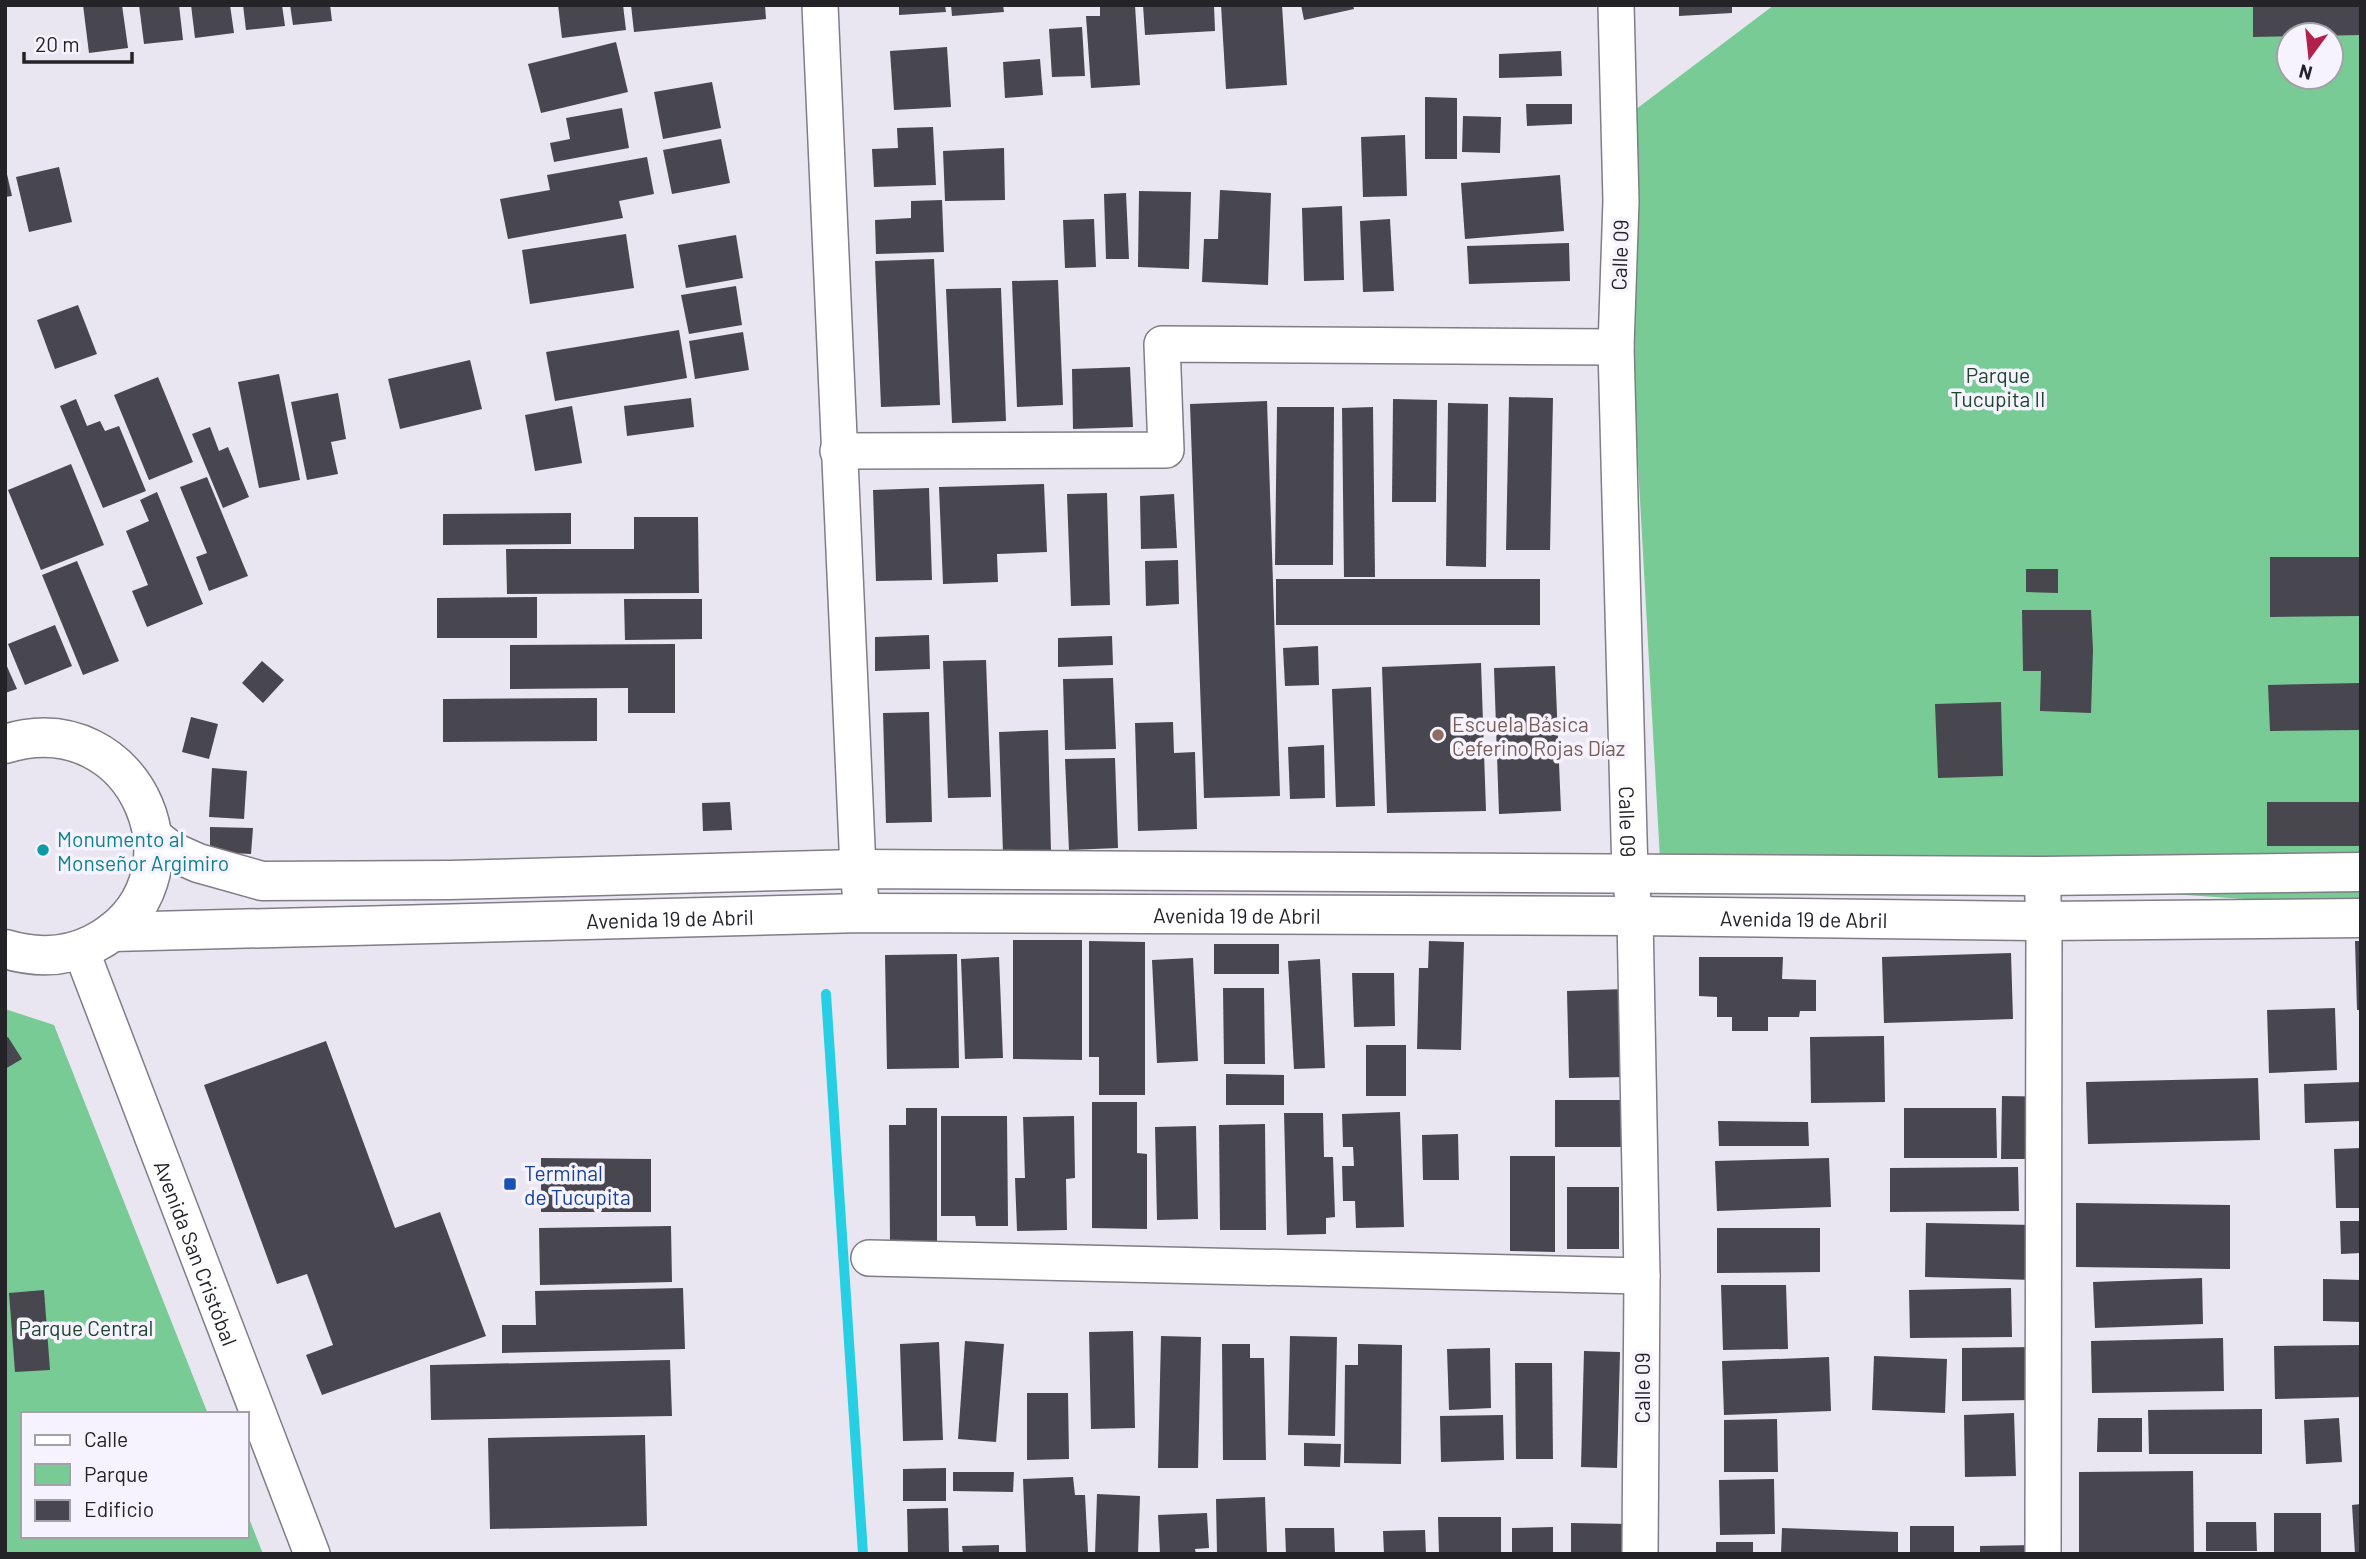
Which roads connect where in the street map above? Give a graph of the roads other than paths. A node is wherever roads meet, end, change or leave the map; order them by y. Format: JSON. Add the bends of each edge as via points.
{"nodes":[{"id":1,"x":820,"y":5,"type":"edge"},
{"id":2,"x":1616,"y":5,"type":"edge"},
{"id":3,"x":1616,"y":347,"type":"junction"},
{"id":4,"x":838,"y":451,"type":"junction"},
{"id":5,"x":5,"y":744,"type":"edge"},
{"id":6,"x":153,"y":837,"type":"junction"},
{"id":7,"x":858,"y":869,"type":"junction"},
{"id":8,"x":2361,"y":872,"type":"edge"},
{"id":9,"x":1630,"y":874,"type":"junction"},
{"id":10,"x":2042,"y":876,"type":"junction"},
{"id":11,"x":862,"y":914,"type":"junction"},
{"id":12,"x":1635,"y":916,"type":"junction"},
{"id":13,"x":2361,"y":918,"type":"edge"},
{"id":14,"x":2044,"y":921,"type":"junction"},
{"id":15,"x":97,"y":941,"type":"junction"},
{"id":16,"x":11,"y":953,"type":"edge"},
{"id":17,"x":869,"y":1258,"type":"dead end"},
{"id":18,"x":1642,"y":1276,"type":"junction"},
{"id":19,"x":312,"y":1554,"type":"edge"},
{"id":20,"x":1640,"y":1554,"type":"edge"},
{"id":21,"x":2043,"y":1554,"type":"edge"}],
"edges":[{"from":1,"to":4,"type":"street"},
{"from":2,"to":3,"type":"street","name":"Calle 09","via":[[1621,201]]},
{"from":3,"to":4,"type":"street","via":[[1161,344],[1166,450]]},
{"from":3,"to":9,"type":"street","name":"Calle 09"},
{"from":4,"to":7,"type":"street"},
{"from":5,"to":6,"type":"street","via":[[44,736],[67,739],[109,759],[139,793]]},
{"from":6,"to":7,"type":"street","name":"Avenida 19 de Abril","via":[[198,863],[262,880]]},
{"from":6,"to":15,"type":"street","via":[[145,890],[131,913]]},
{"from":7,"to":9,"type":"street","name":"Avenida 19 de Abril"},
{"from":7,"to":11,"type":"street"},
{"from":8,"to":10,"type":"street","name":"Avenida 19 de Abril"},
{"from":9,"to":10,"type":"street","name":"Avenida 19 de Abril"},
{"from":9,"to":12,"type":"street","name":"Calle 09"},
{"from":10,"to":14,"type":"street"},
{"from":11,"to":12,"type":"street","name":"Avenida 19 de Abril"},
{"from":11,"to":15,"type":"street","name":"Avenida 19 de Abril"},
{"from":12,"to":14,"type":"street","name":"Avenida 19 de Abril"},
{"from":12,"to":18,"type":"street","name":"Calle 09"},
{"from":13,"to":14,"type":"street","name":"Avenida 19 de Abril"},
{"from":14,"to":21,"type":"street"},
{"from":15,"to":16,"type":"street","name":"Avenida 19 de Abril","via":[[62,955]]},
{"from":15,"to":19,"type":"street","name":"Avenida San Cristóbal"},
{"from":17,"to":18,"type":"street"},
{"from":18,"to":20,"type":"street","name":"Calle 09"}]}
